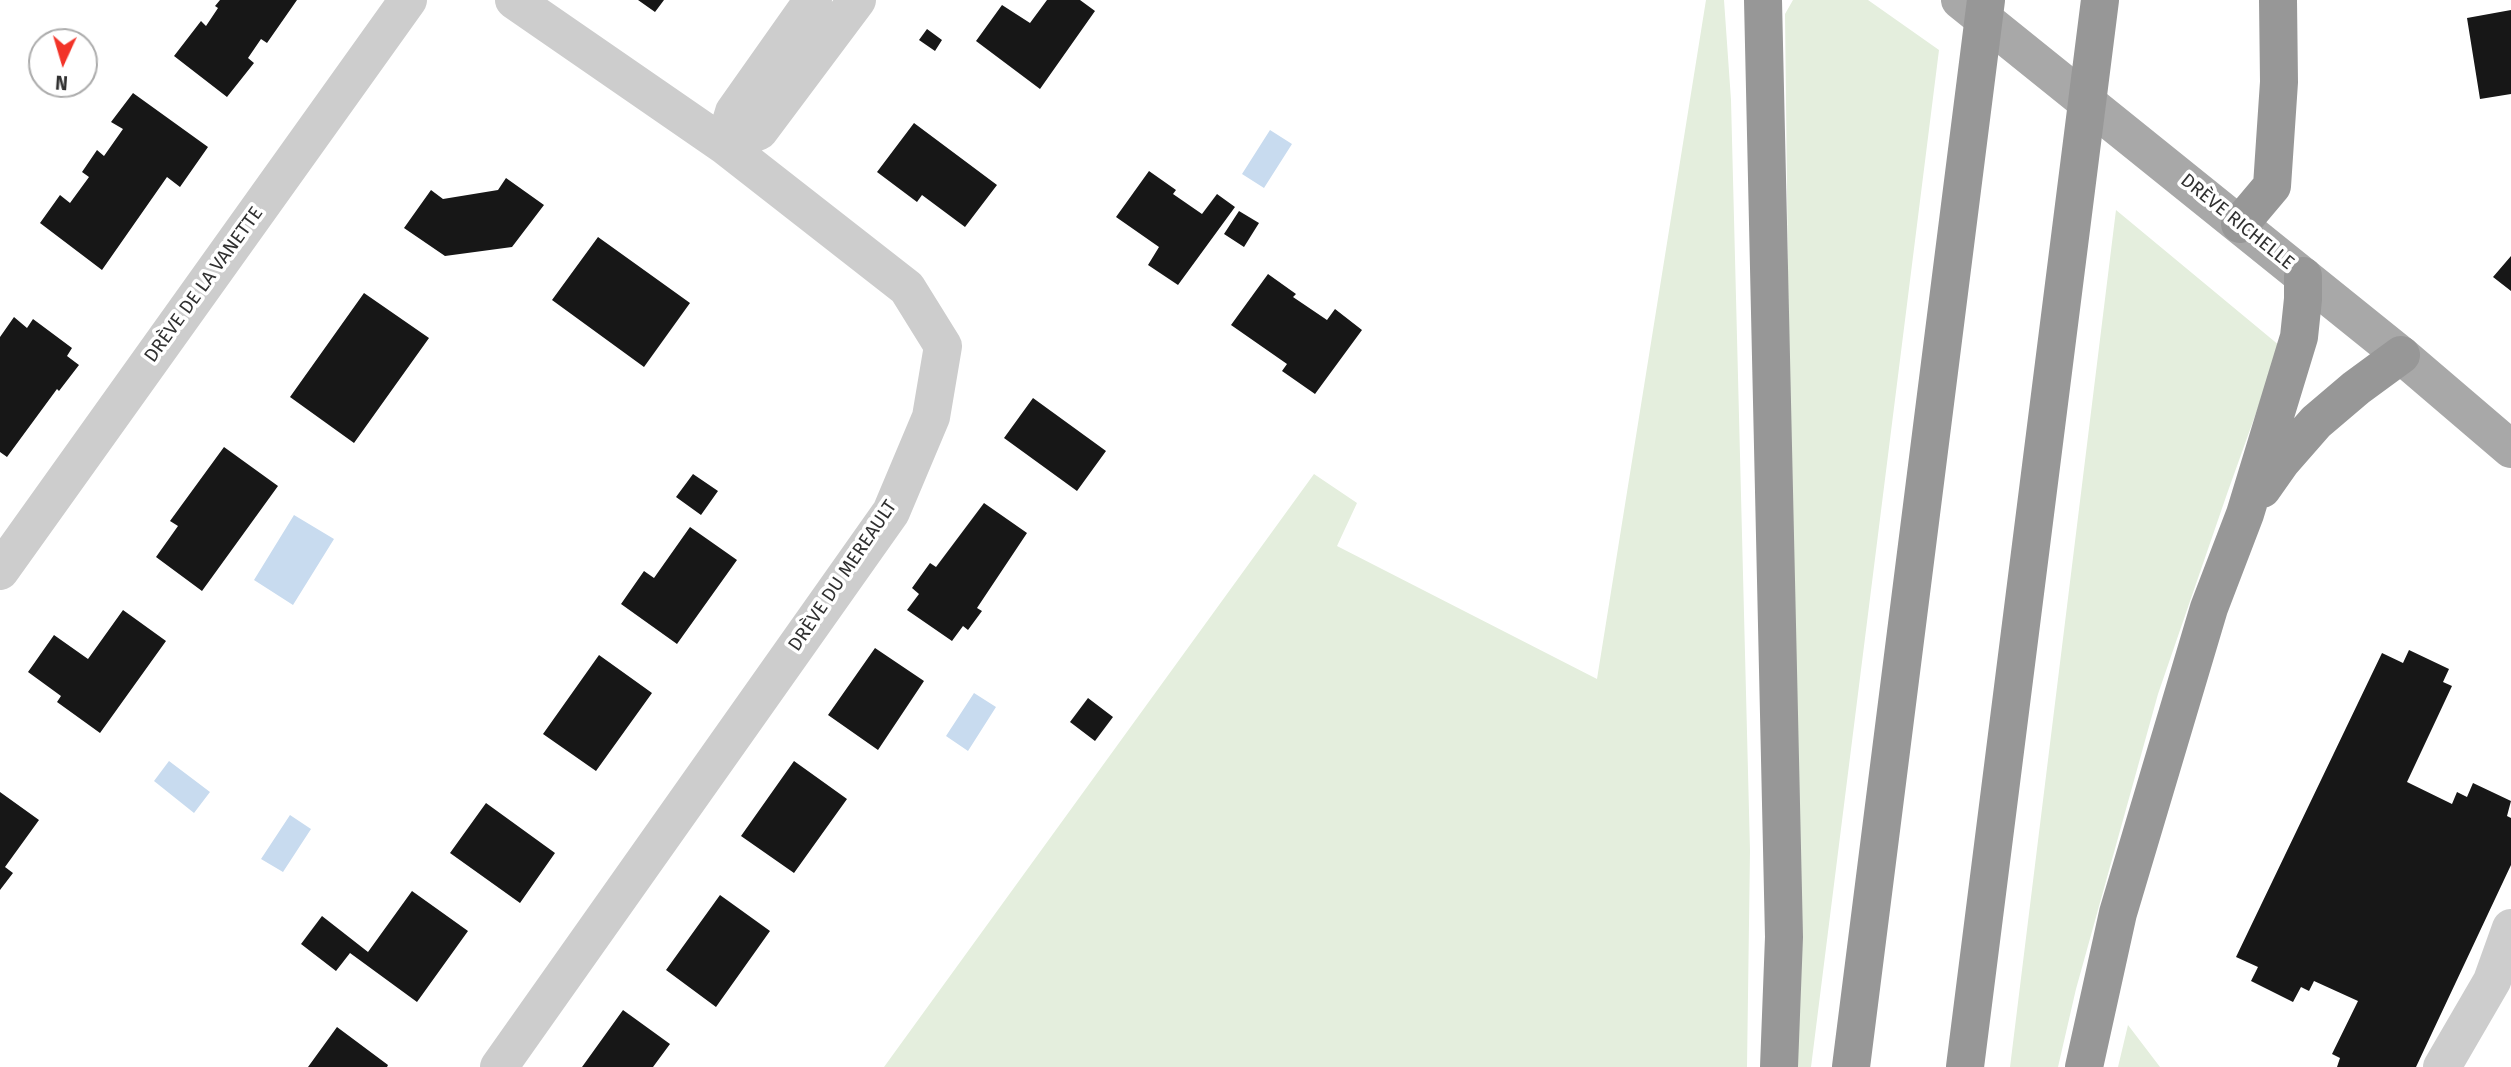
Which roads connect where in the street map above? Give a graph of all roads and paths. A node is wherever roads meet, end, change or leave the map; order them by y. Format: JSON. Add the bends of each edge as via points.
{"nodes":[{"id":1,"x":408,"y":0,"type":"edge"},
{"id":2,"x":514,"y":0,"type":"edge"},
{"id":3,"x":813,"y":0,"type":"edge"},
{"id":4,"x":857,"y":0,"type":"edge"},
{"id":5,"x":1763,"y":0,"type":"edge"},
{"id":6,"x":1960,"y":0,"type":"edge"},
{"id":7,"x":1986,"y":0,"type":"edge"},
{"id":8,"x":2100,"y":0,"type":"edge"},
{"id":9,"x":2278,"y":0,"type":"edge"},
{"id":10,"x":724,"y":145,"type":"junction"},
{"id":11,"x":2240,"y":224,"type":"junction"},
{"id":12,"x":2303,"y":276,"type":"junction"},
{"id":13,"x":2401,"y":355,"type":"junction"},
{"id":14,"x":2511,"y":449,"type":"edge"},
{"id":15,"x":2245,"y":514,"type":"junction"},
{"id":16,"x":0,"y":571,"type":"edge"},
{"id":17,"x":2511,"y":928,"type":"edge"},
{"id":18,"x":499,"y":1067,"type":"edge"},
{"id":19,"x":1779,"y":1067,"type":"edge"},
{"id":20,"x":1851,"y":1067,"type":"edge"},
{"id":21,"x":1965,"y":1067,"type":"edge"},
{"id":22,"x":2084,"y":1067,"type":"edge"},
{"id":23,"x":2442,"y":1067,"type":"edge"}],
"edges":[{"from":1,"to":16,"type":"street","name":"DRÈVE DE LA VANETTE"},
{"from":2,"to":10,"type":"street","name":"DRÈVE DU MEREAULT"},
{"from":3,"to":10,"type":"street","via":[[734,112]]},
{"from":4,"to":10,"type":"street","via":[[759,131]]},
{"from":5,"to":19,"type":"highway","via":[[1784,937]]},
{"from":6,"to":11,"type":"main road","name":"DRÈVE RICHELLE"},
{"from":7,"to":20,"type":"highway"},
{"from":8,"to":21,"type":"highway"},
{"from":9,"to":11,"type":"highway","via":[[2279,82],[2272,186]]},
{"from":10,"to":18,"type":"street","name":"DRÈVE DU MEREAULT","via":[[907,288],[943,346],[930,417],[891,512]]},
{"from":11,"to":12,"type":"main road","name":"DRÈVE RICHELLE"},
{"from":12,"to":13,"type":"main road","name":"DRÈVE RICHELLE"},
{"from":12,"to":15,"type":"highway","via":[[2299,337]]},
{"from":13,"to":14,"type":"main road","name":"DRÈVE RICHELLE"},
{"from":13,"to":15,"type":"highway","via":[[2316,422]]},
{"from":15,"to":22,"type":"highway","via":[[2209,608],[2118,913]]},
{"from":17,"to":23,"type":"street","via":[[2492,981]]}]}
